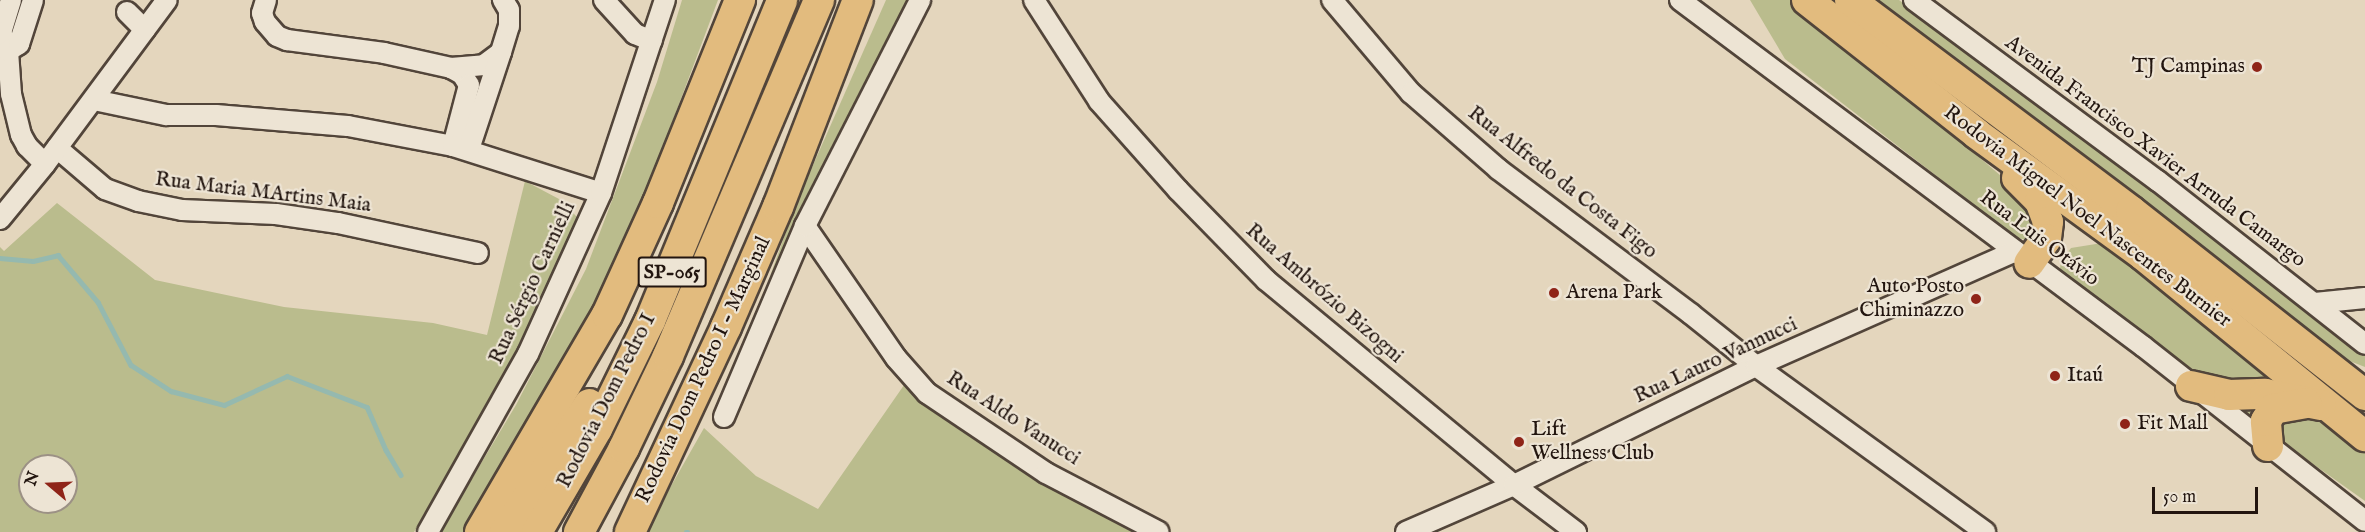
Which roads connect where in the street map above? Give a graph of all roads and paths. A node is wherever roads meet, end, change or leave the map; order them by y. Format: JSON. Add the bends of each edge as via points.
{"nodes":[{"id":1,"x":11,"y":0,"type":"edge"},
{"id":2,"x":33,"y":0,"type":"edge"},
{"id":3,"x":167,"y":0,"type":"edge"},
{"id":4,"x":266,"y":0,"type":"edge"},
{"id":5,"x":503,"y":0,"type":"edge"},
{"id":6,"x":604,"y":0,"type":"edge"},
{"id":7,"x":665,"y":0,"type":"edge"},
{"id":8,"x":725,"y":0,"type":"edge"},
{"id":9,"x":740,"y":0,"type":"edge"},
{"id":10,"x":782,"y":0,"type":"edge"},
{"id":11,"x":819,"y":0,"type":"edge"},
{"id":12,"x":858,"y":0,"type":"edge"},
{"id":13,"x":875,"y":0,"type":"edge"},
{"id":14,"x":920,"y":0,"type":"edge"},
{"id":15,"x":1034,"y":0,"type":"edge"},
{"id":16,"x":1332,"y":0,"type":"edge"},
{"id":17,"x":1680,"y":0,"type":"edge"},
{"id":18,"x":1807,"y":0,"type":"edge"},
{"id":19,"x":1850,"y":0,"type":"edge"},
{"id":20,"x":1914,"y":0,"type":"edge"},
{"id":21,"x":127,"y":12,"type":"dead end"},
{"id":22,"x":145,"y":30,"type":"junction"},
{"id":23,"x":651,"y":41,"type":"junction"},
{"id":24,"x":8,"y":51,"type":"junction"},
{"id":25,"x":501,"y":51,"type":"junction"},
{"id":26,"x":451,"y":68,"type":"junction"},
{"id":27,"x":701,"y":93,"type":"junction"},
{"id":28,"x":94,"y":100,"type":"junction"},
{"id":29,"x":1977,"y":134,"type":"junction"},
{"id":30,"x":461,"y":147,"type":"junction"},
{"id":31,"x":51,"y":156,"type":"junction"},
{"id":32,"x":601,"y":193,"type":"junction"},
{"id":33,"x":778,"y":207,"type":"junction"},
{"id":34,"x":0,"y":219,"type":"edge"},
{"id":35,"x":805,"y":226,"type":"junction"},
{"id":36,"x":478,"y":253,"type":"dead end"},
{"id":37,"x":2022,"y":257,"type":"junction"},
{"id":38,"x":678,"y":258,"type":"junction"},
{"id":39,"x":2360,"y":299,"type":"edge"},
{"id":40,"x":2315,"y":303,"type":"junction"},
{"id":41,"x":2365,"y":344,"type":"edge"},
{"id":42,"x":2317,"y":357,"type":"junction"},
{"id":43,"x":1756,"y":366,"type":"junction"},
{"id":44,"x":2365,"y":376,"type":"edge"},
{"id":45,"x":2191,"y":386,"type":"junction"},
{"id":46,"x":2365,"y":395,"type":"edge"},
{"id":47,"x":2316,"y":404,"type":"junction"},
{"id":48,"x":724,"y":417,"type":"dead end"},
{"id":49,"x":2365,"y":436,"type":"edge"},
{"id":50,"x":2268,"y":446,"type":"junction"},
{"id":51,"x":1514,"y":485,"type":"junction"},
{"id":52,"x":2365,"y":521,"type":"edge"},
{"id":53,"x":428,"y":532,"type":"edge"},
{"id":54,"x":480,"y":532,"type":"edge"},
{"id":55,"x":505,"y":532,"type":"edge"},
{"id":56,"x":537,"y":532,"type":"edge"},
{"id":57,"x":579,"y":532,"type":"edge"},
{"id":58,"x":630,"y":532,"type":"edge"},
{"id":59,"x":1159,"y":532,"type":"edge"},
{"id":60,"x":1406,"y":532,"type":"edge"},
{"id":61,"x":1576,"y":532,"type":"edge"},
{"id":62,"x":1985,"y":532,"type":"edge"}],
"edges":[{"from":1,"to":24,"type":"street","name":"Rua Maria MArtins Maia","via":[[1,32]]},
{"from":2,"to":24,"type":"street","via":[[19,44]]},
{"from":3,"to":22,"type":"street"},
{"from":4,"to":26,"type":"street","via":[[262,13],[265,22],[277,36],[287,40],[384,53]]},
{"from":5,"to":25,"type":"street","via":[[509,10],[509,26]]},
{"from":6,"to":23,"type":"street","via":[[635,34]]},
{"from":7,"to":23,"type":"street","name":"Rua Sérgio Carnielli"},
{"from":8,"to":27,"type":"highway"},
{"from":9,"to":27,"type":"highway","number":"SP-065"},
{"from":10,"to":38,"type":"highway","name":"Rodovia Dom Pedro I","number":"SP-065"},
{"from":11,"to":57,"type":"highway","name":"Rodovia Dom Pedro I","number":"SP-065","via":[[668,356]]},
{"from":12,"to":33,"type":"highway"},
{"from":13,"to":33,"type":"highway"},
{"from":14,"to":35,"type":"street"},
{"from":15,"to":51,"type":"street","name":"Rua Ambrózio Bizogni","via":[[1099,101],[1220,235],[1266,280]]},
{"from":16,"to":43,"type":"street","name":"Rua Alfredo da Costa Figo","via":[[1411,93],[1498,169]]},
{"from":17,"to":37,"type":"street","name":"Rua Luis Otávio"},
{"from":18,"to":29,"type":"highway","name":"Rodovia Miguel Noel Nascentes Burnier"},
{"from":19,"to":42,"type":"highway","name":"Rodovia Miguel Noel Nascentes Burnier"},
{"from":20,"to":40,"type":"street","name":"Avenida Francisco Xavier Arruda Camargo"},
{"from":21,"to":22,"type":"street"},
{"from":22,"to":28,"type":"street"},
{"from":23,"to":32,"type":"street","name":"Rua Sérgio Carnielli"},
{"from":24,"to":31,"type":"street","name":"Rua Maria MArtins Maia","via":[[11,94],[21,135],[27,146]]},
{"from":25,"to":26,"type":"street","via":[[484,65]]},
{"from":25,"to":30,"type":"street"},
{"from":26,"to":30,"type":"street","via":[[462,74],[469,85]]},
{"from":27,"to":54,"type":"highway","number":"SP-065","via":[[658,203],[607,315]]},
{"from":28,"to":30,"type":"street","via":[[166,114],[348,126]]},
{"from":28,"to":31,"type":"street"},
{"from":29,"to":37,"type":"highway","via":[[2040,201],[2048,222],[2046,239]]},
{"from":29,"to":47,"type":"highway","name":"Rodovia Miguel Noel Nascentes Burnier","via":[[2144,256]]},
{"from":30,"to":32,"type":"street"},
{"from":31,"to":34,"type":"street"},
{"from":31,"to":36,"type":"street","name":"Rua Maria MArtins Maia","via":[[105,189],[138,201],[182,210],[276,214],[338,223]]},
{"from":32,"to":53,"type":"street","name":"Rua Sérgio Carnielli","via":[[528,354]]},
{"from":33,"to":58,"type":"highway","name":"Rodovia Dom Pedro I - Marginal"},
{"from":35,"to":48,"type":"street"},
{"from":35,"to":59,"type":"street","name":"Rua Aldo Vanucci","via":[[896,358],[927,393],[1046,473]]},
{"from":37,"to":43,"type":"street","name":"Rua Lauro Vannucci"},
{"from":37,"to":45,"type":"street","name":"Rua Luis Otávio"},
{"from":38,"to":55,"type":"highway","via":[[587,408]]},
{"from":38,"to":56,"type":"highway","name":"Rodovia Dom Pedro I","number":"SP-065","via":[[597,429]]},
{"from":39,"to":40,"type":"street"},
{"from":40,"to":41,"type":"street","name":"Avenida Francisco Xavier Arruda Camargo"},
{"from":42,"to":44,"type":"highway"},
{"from":42,"to":46,"type":"highway","name":"Rodovia Miguel Noel Nascentes Burnier"},
{"from":43,"to":51,"type":"street","name":"Rua Lauro Vannucci"},
{"from":43,"to":62,"type":"street","name":"Rua Alfredo da Costa Figo"},
{"from":45,"to":47,"type":"highway","via":[[2229,395],[2265,394]]},
{"from":45,"to":50,"type":"street","name":"Rua Luis Otávio"},
{"from":47,"to":49,"type":"highway","name":"Rodovia Miguel Noel Nascentes Burnier"},
{"from":47,"to":50,"type":"highway","via":[[2273,409],[2266,421]]},
{"from":50,"to":52,"type":"street","name":"Rua Luis Otávio"},
{"from":51,"to":60,"type":"street","name":"Rua Lauro Vannucci"},
{"from":51,"to":61,"type":"street","name":"Rua Ambrózio Bizogni"}]}
